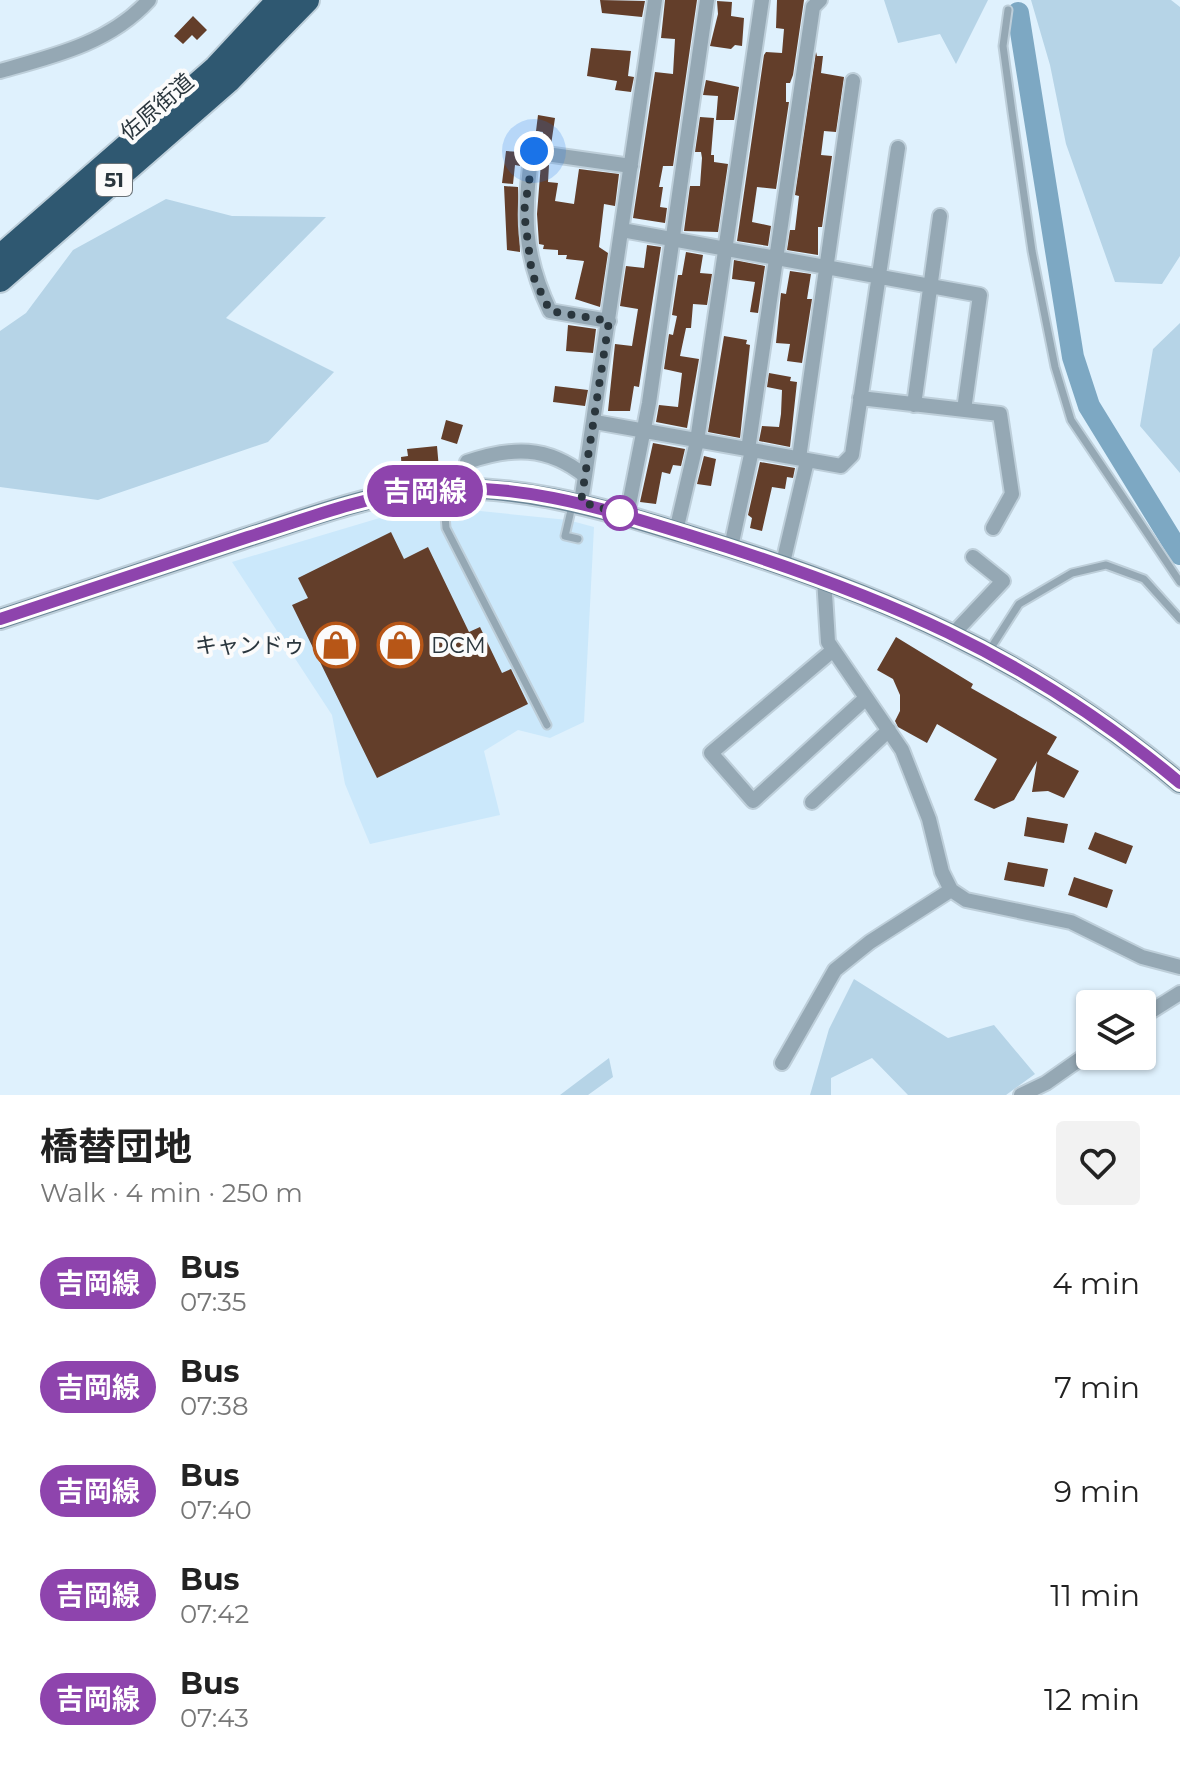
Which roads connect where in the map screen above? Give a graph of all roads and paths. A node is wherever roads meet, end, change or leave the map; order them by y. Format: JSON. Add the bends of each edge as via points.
{"nodes":[{"id":1,"x":149,"y":0,"type":"edge"},
{"id":2,"x":279,"y":0,"type":"edge"},
{"id":3,"x":307,"y":0,"type":"edge"},
{"id":4,"x":655,"y":0,"type":"edge"},
{"id":5,"x":707,"y":0,"type":"edge"},
{"id":6,"x":762,"y":0,"type":"edge"},
{"id":7,"x":820,"y":0,"type":"edge"},
{"id":8,"x":1008,"y":10,"type":"dead end"},
{"id":9,"x":0,"y":71,"type":"edge"},
{"id":10,"x":222,"y":74,"type":"junction"},
{"id":11,"x":853,"y":81,"type":"dead end"},
{"id":12,"x":898,"y":148,"type":"dead end"},
{"id":13,"x":631,"y":166,"type":"junction"},
{"id":14,"x":940,"y":216,"type":"dead end"},
{"id":15,"x":622,"y":230,"type":"junction"},
{"id":16,"x":672,"y":239,"type":"junction"},
{"id":17,"x":725,"y":249,"type":"junction"},
{"id":18,"x":0,"y":257,"type":"edge"},
{"id":19,"x":776,"y":259,"type":"junction"},
{"id":20,"x":826,"y":267,"type":"junction"},
{"id":21,"x":879,"y":276,"type":"junction"},
{"id":22,"x":0,"y":280,"type":"edge"},
{"id":23,"x":930,"y":286,"type":"junction"},
{"id":24,"x":609,"y":321,"type":"junction"},
{"id":25,"x":860,"y":398,"type":"junction"},
{"id":26,"x":914,"y":405,"type":"junction"},
{"id":27,"x":964,"y":410,"type":"junction"},
{"id":28,"x":595,"y":422,"type":"junction"},
{"id":29,"x":644,"y":431,"type":"junction"},
{"id":30,"x":697,"y":441,"type":"junction"},
{"id":31,"x":750,"y":450,"type":"junction"},
{"id":32,"x":803,"y":460,"type":"junction"},
{"id":33,"x":467,"y":462,"type":"dead end"},
{"id":34,"x":585,"y":476,"type":"junction"},
{"id":35,"x":443,"y":490,"type":"junction"},
{"id":36,"x":577,"y":501,"type":"junction"},
{"id":37,"x":627,"y":515,"type":"junction"},
{"id":38,"x":993,"y":528,"type":"dead end"},
{"id":39,"x":676,"y":531,"type":"junction"},
{"id":40,"x":578,"y":539,"type":"dead end"},
{"id":41,"x":731,"y":547,"type":"junction"},
{"id":42,"x":973,"y":557,"type":"dead end"},
{"id":43,"x":783,"y":563,"type":"junction"},
{"id":44,"x":824,"y":578,"type":"junction"},
{"id":45,"x":1180,"y":582,"type":"edge"},
{"id":46,"x":0,"y":619,"type":"edge"},
{"id":47,"x":1180,"y":619,"type":"edge"},
{"id":48,"x":954,"y":633,"type":"junction"},
{"id":49,"x":832,"y":651,"type":"junction"},
{"id":50,"x":989,"y":651,"type":"junction"},
{"id":51,"x":866,"y":698,"type":"junction"},
{"id":52,"x":547,"y":725,"type":"dead end"},
{"id":53,"x":889,"y":730,"type":"junction"},
{"id":54,"x":1180,"y":783,"type":"edge"},
{"id":55,"x":812,"y":802,"type":"dead end"},
{"id":56,"x":951,"y":890,"type":"junction"},
{"id":57,"x":1180,"y":967,"type":"edge"},
{"id":58,"x":1180,"y":993,"type":"edge"},
{"id":59,"x":1156,"y":1008,"type":"edge"},
{"id":60,"x":1076,"y":1062,"type":"edge"},
{"id":61,"x":782,"y":1063,"type":"dead end"},
{"id":62,"x":1021,"y":1095,"type":"edge"}],
"edges":[{"from":1,"to":9,"type":"street","via":[[87,45]]},
{"from":2,"to":10,"type":"highway","name":"佐原街道","number":"51"},
{"from":3,"to":10,"type":"highway","name":"佐原街道","number":"51"},
{"from":4,"to":13,"type":"street"},
{"from":5,"to":16,"type":"street"},
{"from":6,"to":17,"type":"street"},
{"from":7,"to":19,"type":"street","via":[[813,7]]},
{"from":8,"to":45,"type":"lane","via":[[1003,46],[1032,251],[1055,367],[1071,420]]},
{"from":10,"to":18,"type":"highway","name":"佐原街道","number":"51"},
{"from":10,"to":22,"type":"highway","name":"佐原街道","number":"51"},
{"from":11,"to":20,"type":"street"},
{"from":12,"to":21,"type":"street"},
{"from":13,"to":15,"type":"street"},
{"from":13,"to":24,"type":"street","via":[[534,151],[530,167],[524,212],[532,274],[550,311]]},
{"from":14,"to":23,"type":"street"},
{"from":15,"to":16,"type":"street"},
{"from":15,"to":24,"type":"street"},
{"from":16,"to":17,"type":"street"},
{"from":16,"to":29,"type":"street"},
{"from":17,"to":19,"type":"street"},
{"from":17,"to":30,"type":"street"},
{"from":19,"to":20,"type":"street"},
{"from":19,"to":31,"type":"street"},
{"from":20,"to":21,"type":"street"},
{"from":20,"to":32,"type":"street"},
{"from":21,"to":23,"type":"street"},
{"from":21,"to":25,"type":"street"},
{"from":23,"to":26,"type":"street"},
{"from":23,"to":27,"type":"street","via":[[980,295]]},
{"from":24,"to":28,"type":"street"},
{"from":25,"to":26,"type":"street"},
{"from":25,"to":32,"type":"street","via":[[852,455],[841,466]]},
{"from":26,"to":27,"type":"street"},
{"from":27,"to":38,"type":"street","via":[[1000,414],[1012,494]]},
{"from":28,"to":29,"type":"street"},
{"from":28,"to":34,"type":"street"},
{"from":29,"to":30,"type":"street"},
{"from":29,"to":37,"type":"street"},
{"from":30,"to":31,"type":"street"},
{"from":30,"to":39,"type":"street"},
{"from":31,"to":32,"type":"street"},
{"from":31,"to":41,"type":"street"},
{"from":32,"to":43,"type":"street"},
{"from":33,"to":34,"type":"street","via":[[529,449]]},
{"from":34,"to":36,"type":"street"},
{"from":35,"to":36,"type":"street","via":[[493,489]]},
{"from":35,"to":46,"type":"street","via":[[344,506]]},
{"from":35,"to":52,"type":"lane","via":[[446,528]]},
{"from":36,"to":37,"type":"street"},
{"from":36,"to":40,"type":"lane","via":[[565,536]]},
{"from":37,"to":39,"type":"street"},
{"from":39,"to":41,"type":"street"},
{"from":41,"to":43,"type":"street"},
{"from":42,"to":48,"type":"street","via":[[1003,581]]},
{"from":43,"to":44,"type":"street"},
{"from":44,"to":48,"type":"street"},
{"from":44,"to":49,"type":"street","via":[[824,624]]},
{"from":47,"to":50,"type":"lane","via":[[1144,579],[1106,565],[1072,573],[1019,604]]},
{"from":48,"to":50,"type":"street"},
{"from":49,"to":51,"type":"street"},
{"from":49,"to":51,"type":"street","via":[[711,753],[753,801]]},
{"from":50,"to":54,"type":"street","via":[[1084,709]]},
{"from":51,"to":53,"type":"street"},
{"from":53,"to":55,"type":"street"},
{"from":53,"to":56,"type":"street","via":[[921,796]]},
{"from":56,"to":57,"type":"street","via":[[966,900],[1071,922],[1142,957]]},
{"from":56,"to":61,"type":"street","via":[[835,970]]},
{"from":58,"to":59,"type":"street"},
{"from":60,"to":62,"type":"street"}]}
